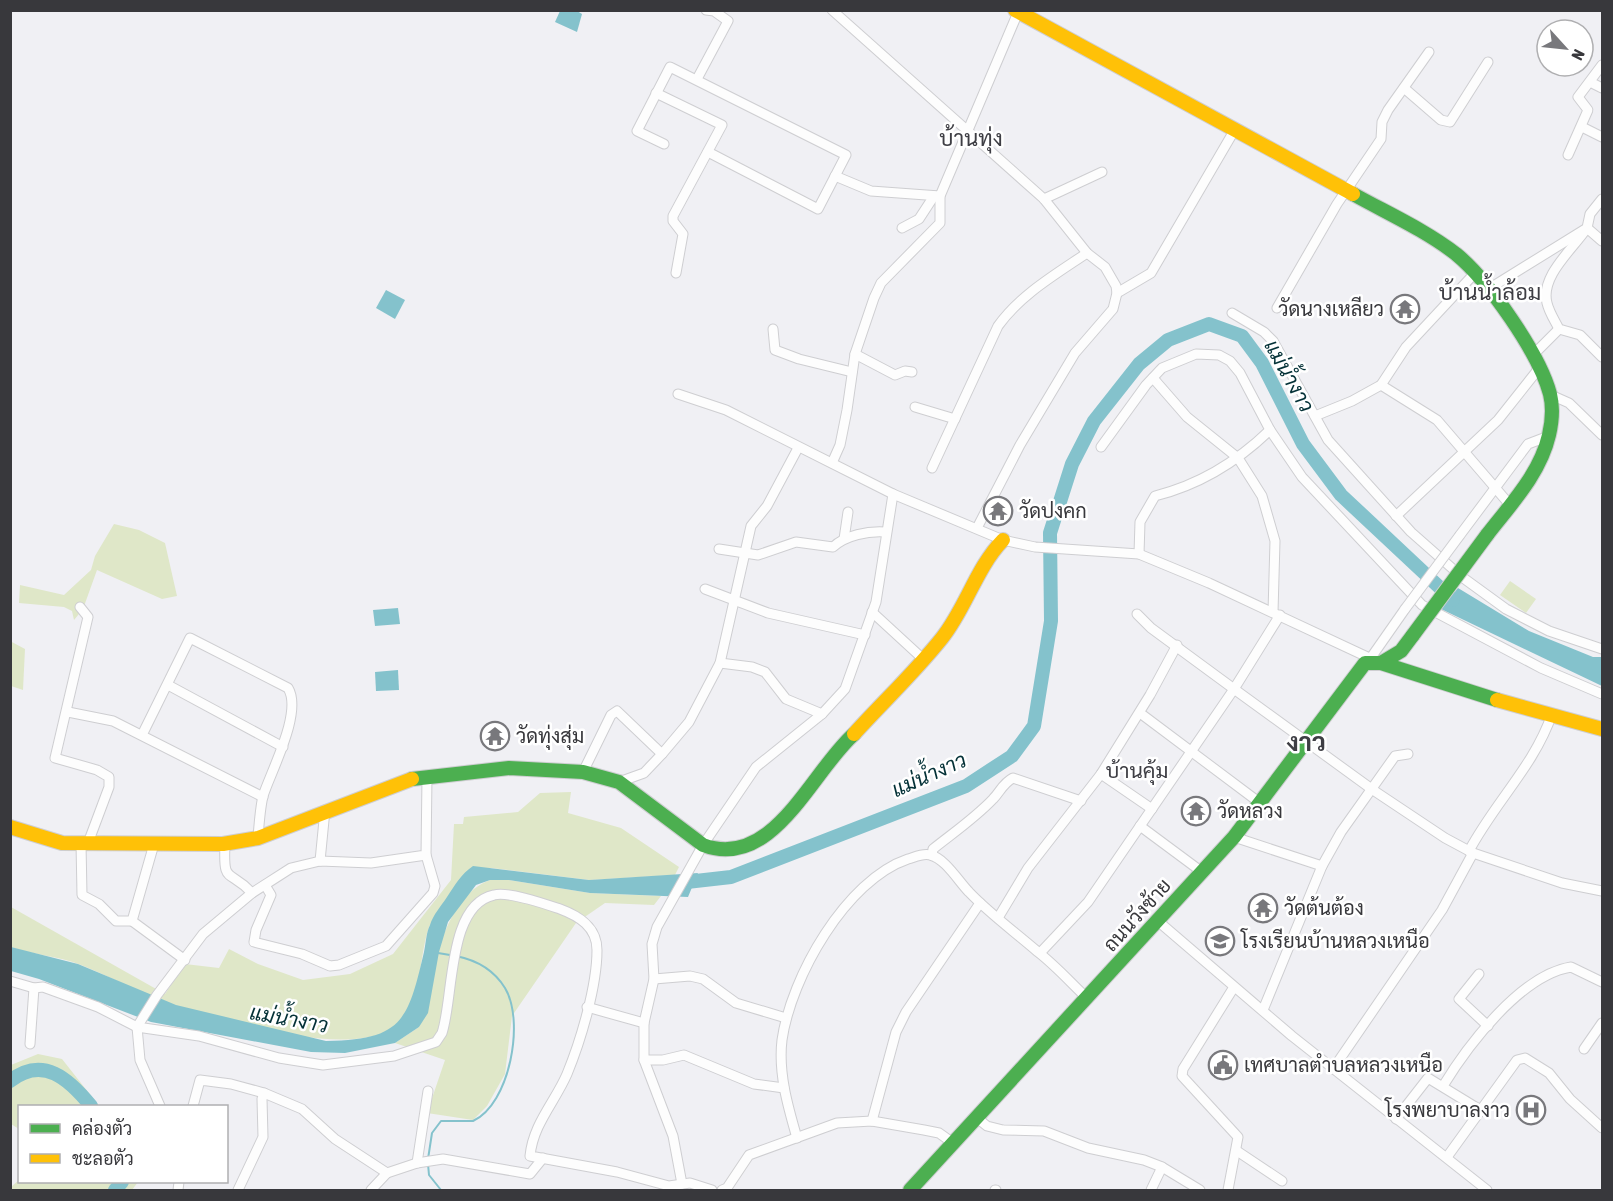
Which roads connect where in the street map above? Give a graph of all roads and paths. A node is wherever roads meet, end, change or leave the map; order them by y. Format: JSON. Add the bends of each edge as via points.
{"nodes":[{"id":1,"x":706,"y":10,"type":"edge"},
{"id":2,"x":832,"y":10,"type":"edge"},
{"id":3,"x":1017,"y":11,"type":"edge"},
{"id":4,"x":1429,"y":52,"type":"dead end"},
{"id":5,"x":1488,"y":62,"type":"dead end"},
{"id":6,"x":1602,"y":65,"type":"edge"},
{"id":7,"x":697,"y":79,"type":"junction"},
{"id":8,"x":1590,"y":82,"type":"junction"},
{"id":9,"x":1404,"y":88,"type":"junction"},
{"id":10,"x":1602,"y":88,"type":"edge"},
{"id":11,"x":656,"y":93,"type":"junction"},
{"id":12,"x":1582,"y":127,"type":"junction"},
{"id":13,"x":1234,"y":131,"type":"junction"},
{"id":14,"x":969,"y":132,"type":"junction"},
{"id":15,"x":1602,"y":137,"type":"edge"},
{"id":16,"x":664,"y":144,"type":"dead end"},
{"id":17,"x":708,"y":152,"type":"junction"},
{"id":18,"x":1568,"y":155,"type":"dead end"},
{"id":19,"x":1102,"y":172,"type":"dead end"},
{"id":20,"x":835,"y":176,"type":"junction"},
{"id":21,"x":1346,"y":192,"type":"junction"},
{"id":22,"x":937,"y":196,"type":"junction"},
{"id":23,"x":1044,"y":199,"type":"junction"},
{"id":24,"x":1602,"y":199,"type":"edge"},
{"id":25,"x":902,"y":228,"type":"dead end"},
{"id":26,"x":1587,"y":228,"type":"junction"},
{"id":27,"x":1602,"y":241,"type":"edge"},
{"id":28,"x":1087,"y":253,"type":"junction"},
{"id":29,"x":676,"y":273,"type":"dead end"},
{"id":30,"x":1474,"y":274,"type":"junction"},
{"id":31,"x":1487,"y":290,"type":"junction"},
{"id":32,"x":1117,"y":293,"type":"junction"},
{"id":33,"x":1277,"y":308,"type":"dead end"},
{"id":34,"x":1232,"y":313,"type":"dead end"},
{"id":35,"x":773,"y":329,"type":"dead end"},
{"id":36,"x":1559,"y":329,"type":"junction"},
{"id":37,"x":855,"y":354,"type":"junction"},
{"id":38,"x":1602,"y":357,"type":"edge"},
{"id":39,"x":1536,"y":361,"type":"junction"},
{"id":40,"x":852,"y":372,"type":"junction"},
{"id":41,"x":912,"y":372,"type":"dead end"},
{"id":42,"x":1153,"y":378,"type":"junction"},
{"id":43,"x":1381,"y":385,"type":"junction"},
{"id":44,"x":678,"y":394,"type":"dead end"},
{"id":45,"x":1551,"y":395,"type":"junction"},
{"id":46,"x":915,"y":407,"type":"dead end"},
{"id":47,"x":1315,"y":416,"type":"junction"},
{"id":48,"x":955,"y":419,"type":"junction"},
{"id":49,"x":1270,"y":430,"type":"junction"},
{"id":50,"x":1602,"y":435,"type":"edge"},
{"id":51,"x":1549,"y":436,"type":"junction"},
{"id":52,"x":1101,"y":447,"type":"dead end"},
{"id":53,"x":798,"y":448,"type":"junction"},
{"id":54,"x":1465,"y":453,"type":"junction"},
{"id":55,"x":1238,"y":458,"type":"junction"},
{"id":56,"x":832,"y":463,"type":"junction"},
{"id":57,"x":932,"y":468,"type":"dead end"},
{"id":58,"x":1495,"y":489,"type":"junction"},
{"id":59,"x":893,"y":494,"type":"junction"},
{"id":60,"x":1510,"y":505,"type":"junction"},
{"id":61,"x":848,"y":512,"type":"dead end"},
{"id":62,"x":1396,"y":516,"type":"junction"},
{"id":63,"x":977,"y":528,"type":"junction"},
{"id":64,"x":885,"y":532,"type":"junction"},
{"id":65,"x":844,"y":539,"type":"junction"},
{"id":66,"x":1003,"y":540,"type":"junction"},
{"id":67,"x":719,"y":549,"type":"dead end"},
{"id":68,"x":1139,"y":554,"type":"junction"},
{"id":69,"x":746,"y":555,"type":"junction"},
{"id":70,"x":705,"y":589,"type":"dead end"},
{"id":71,"x":732,"y":599,"type":"junction"},
{"id":72,"x":80,"y":607,"type":"dead end"},
{"id":73,"x":872,"y":612,"type":"junction"},
{"id":74,"x":1137,"y":614,"type":"dead end"},
{"id":75,"x":1276,"y":614,"type":"junction"},
{"id":76,"x":865,"y":635,"type":"junction"},
{"id":77,"x":1177,"y":645,"type":"junction"},
{"id":78,"x":1602,"y":649,"type":"edge"},
{"id":79,"x":922,"y":658,"type":"junction"},
{"id":80,"x":1375,"y":661,"type":"junction"},
{"id":81,"x":720,"y":663,"type":"junction"},
{"id":82,"x":168,"y":685,"type":"junction"},
{"id":83,"x":1234,"y":689,"type":"junction"},
{"id":84,"x":1602,"y":694,"type":"edge"},
{"id":85,"x":68,"y":712,"type":"junction"},
{"id":86,"x":1140,"y":713,"type":"junction"},
{"id":87,"x":822,"y":714,"type":"junction"},
{"id":88,"x":1552,"y":714,"type":"junction"},
{"id":89,"x":1602,"y":729,"type":"edge"},
{"id":90,"x":142,"y":735,"type":"junction"},
{"id":91,"x":1307,"y":741,"type":"junction"},
{"id":92,"x":284,"y":747,"type":"junction"},
{"id":93,"x":1191,"y":751,"type":"junction"},
{"id":94,"x":662,"y":754,"type":"junction"},
{"id":95,"x":1408,"y":754,"type":"dead end"},
{"id":96,"x":583,"y":772,"type":"junction"},
{"id":97,"x":1101,"y":774,"type":"junction"},
{"id":98,"x":427,"y":777,"type":"junction"},
{"id":99,"x":619,"y":782,"type":"junction"},
{"id":100,"x":1373,"y":790,"type":"junction"},
{"id":101,"x":263,"y":797,"type":"junction"},
{"id":102,"x":1081,"y":801,"type":"junction"},
{"id":103,"x":1260,"y":803,"type":"junction"},
{"id":104,"x":1152,"y":809,"type":"junction"},
{"id":105,"x":325,"y":810,"type":"junction"},
{"id":106,"x":10,"y":826,"type":"edge"},
{"id":107,"x":1140,"y":826,"type":"junction"},
{"id":108,"x":1234,"y":837,"type":"junction"},
{"id":109,"x":258,"y":838,"type":"junction"},
{"id":110,"x":84,"y":843,"type":"junction"},
{"id":111,"x":154,"y":844,"type":"junction"},
{"id":112,"x":225,"y":844,"type":"junction"},
{"id":113,"x":703,"y":845,"type":"junction"},
{"id":114,"x":1471,"y":852,"type":"junction"},
{"id":115,"x":426,"y":855,"type":"junction"},
{"id":116,"x":932,"y":855,"type":"junction"},
{"id":117,"x":320,"y":861,"type":"junction"},
{"id":118,"x":1322,"y":866,"type":"junction"},
{"id":119,"x":1202,"y":872,"type":"junction"},
{"id":120,"x":265,"y":885,"type":"junction"},
{"id":121,"x":1602,"y":891,"type":"edge"},
{"id":122,"x":252,"y":893,"type":"junction"},
{"id":123,"x":980,"y":903,"type":"junction"},
{"id":124,"x":998,"y":918,"type":"junction"},
{"id":125,"x":132,"y":921,"type":"junction"},
{"id":126,"x":1159,"y":922,"type":"junction"},
{"id":127,"x":1041,"y":953,"type":"junction"},
{"id":128,"x":185,"y":960,"type":"junction"},
{"id":129,"x":1479,"y":974,"type":"dead end"},
{"id":130,"x":654,"y":979,"type":"junction"},
{"id":131,"x":10,"y":981,"type":"edge"},
{"id":132,"x":1602,"y":982,"type":"edge"},
{"id":133,"x":1234,"y":987,"type":"junction"},
{"id":134,"x":34,"y":988,"type":"junction"},
{"id":135,"x":1088,"y":999,"type":"junction"},
{"id":136,"x":587,"y":1007,"type":"junction"},
{"id":137,"x":1263,"y":1010,"type":"junction"},
{"id":138,"x":786,"y":1018,"type":"junction"},
{"id":139,"x":644,"y":1023,"type":"junction"},
{"id":140,"x":1602,"y":1023,"type":"edge"},
{"id":141,"x":138,"y":1024,"type":"junction"},
{"id":142,"x":1488,"y":1026,"type":"junction"},
{"id":143,"x":30,"y":1044,"type":"dead end"},
{"id":144,"x":1584,"y":1049,"type":"dead end"},
{"id":145,"x":644,"y":1060,"type":"junction"},
{"id":146,"x":1334,"y":1069,"type":"junction"},
{"id":147,"x":1443,"y":1086,"type":"junction"},
{"id":148,"x":784,"y":1088,"type":"junction"},
{"id":149,"x":428,"y":1091,"type":"dead end"},
{"id":150,"x":264,"y":1093,"type":"junction"},
{"id":151,"x":159,"y":1105,"type":"edge"},
{"id":152,"x":194,"y":1105,"type":"edge"},
{"id":153,"x":1482,"y":1111,"type":"junction"},
{"id":154,"x":977,"y":1118,"type":"junction"},
{"id":155,"x":1396,"y":1119,"type":"junction"},
{"id":156,"x":872,"y":1121,"type":"junction"},
{"id":157,"x":1602,"y":1128,"type":"edge"},
{"id":158,"x":796,"y":1138,"type":"junction"},
{"id":159,"x":953,"y":1143,"type":"junction"},
{"id":160,"x":1237,"y":1150,"type":"junction"},
{"id":161,"x":1447,"y":1157,"type":"junction"},
{"id":162,"x":543,"y":1158,"type":"junction"},
{"id":163,"x":420,"y":1163,"type":"junction"},
{"id":164,"x":1162,"y":1167,"type":"junction"},
{"id":165,"x":387,"y":1173,"type":"junction"},
{"id":166,"x":1282,"y":1181,"type":"dead end"},
{"id":167,"x":682,"y":1184,"type":"junction"},
{"id":168,"x":644,"y":1186,"type":"edge"},
{"id":169,"x":238,"y":1191,"type":"edge"},
{"id":170,"x":371,"y":1191,"type":"edge"},
{"id":171,"x":712,"y":1191,"type":"edge"},
{"id":172,"x":722,"y":1191,"type":"edge"},
{"id":173,"x":910,"y":1191,"type":"edge"},
{"id":174,"x":1151,"y":1191,"type":"edge"},
{"id":175,"x":1200,"y":1191,"type":"edge"},
{"id":176,"x":1228,"y":1191,"type":"edge"},
{"id":177,"x":1487,"y":1191,"type":"edge"}],
"edges":[{"from":1,"to":7,"type":"street","via":[[728,21]]},
{"from":2,"to":14,"type":"street"},
{"from":3,"to":13,"type":"main road"},
{"from":3,"to":14,"type":"street"},
{"from":4,"to":9,"type":"street"},
{"from":5,"to":9,"type":"street","via":[[1450,122],[1440,120]]},
{"from":6,"to":8,"type":"street"},
{"from":7,"to":11,"type":"street","via":[[670,67]]},
{"from":7,"to":20,"type":"street","via":[[846,154]]},
{"from":8,"to":10,"type":"street"},
{"from":8,"to":12,"type":"street","via":[[1577,99],[1588,110]]},
{"from":9,"to":21,"type":"street","via":[[1382,122],[1380,139]]},
{"from":11,"to":16,"type":"street","via":[[638,131]]},
{"from":11,"to":17,"type":"street","via":[[722,125]]},
{"from":12,"to":15,"type":"street"},
{"from":12,"to":18,"type":"street"},
{"from":13,"to":21,"type":"main road"},
{"from":13,"to":32,"type":"street","via":[[1151,273]]},
{"from":14,"to":22,"type":"street"},
{"from":14,"to":23,"type":"street"},
{"from":17,"to":20,"type":"street","via":[[818,209]]},
{"from":17,"to":29,"type":"street","via":[[673,216],[683,234]]},
{"from":19,"to":23,"type":"street"},
{"from":20,"to":22,"type":"street","via":[[871,191]]},
{"from":21,"to":30,"type":"main road","via":[[1433,238]]},
{"from":21,"to":33,"type":"street"},
{"from":22,"to":25,"type":"street","via":[[919,219]]},
{"from":22,"to":37,"type":"street","via":[[940,223],[882,283]]},
{"from":23,"to":28,"type":"street"},
{"from":24,"to":26,"type":"street","via":[[1590,214]]},
{"from":26,"to":27,"type":"street"},
{"from":26,"to":31,"type":"street"},
{"from":26,"to":36,"type":"street","via":[[1564,257],[1546,291],[1546,302]]},
{"from":28,"to":32,"type":"street","via":[[1105,267]]},
{"from":28,"to":48,"type":"street","via":[[1047,280],[1002,321]]},
{"from":30,"to":31,"type":"main road"},
{"from":30,"to":43,"type":"street","via":[[1406,347]]},
{"from":31,"to":39,"type":"main road"},
{"from":32,"to":63,"type":"street","via":[[1113,309],[1075,353]]},
{"from":34,"to":47,"type":"street","via":[[1273,340]]},
{"from":35,"to":40,"type":"street","via":[[775,350]]},
{"from":36,"to":38,"type":"street","via":[[1580,335]]},
{"from":36,"to":39,"type":"street"},
{"from":37,"to":40,"type":"street"},
{"from":37,"to":41,"type":"street","via":[[894,375],[905,370]]},
{"from":39,"to":45,"type":"main road"},
{"from":39,"to":54,"type":"street","via":[[1498,420]]},
{"from":40,"to":56,"type":"street","via":[[845,422]]},
{"from":42,"to":49,"type":"street","via":[[1162,368],[1196,354],[1219,355],[1240,373]]},
{"from":42,"to":52,"type":"street"},
{"from":42,"to":55,"type":"street","via":[[1187,417]]},
{"from":43,"to":47,"type":"street"},
{"from":43,"to":54,"type":"street","via":[[1437,420]]},
{"from":44,"to":53,"type":"street","via":[[726,410]]},
{"from":45,"to":50,"type":"street","via":[[1569,403]]},
{"from":45,"to":51,"type":"main road"},
{"from":46,"to":48,"type":"street"},
{"from":47,"to":62,"type":"street","via":[[1328,440]]},
{"from":48,"to":57,"type":"street"},
{"from":49,"to":55,"type":"street"},
{"from":49,"to":84,"type":"street","via":[[1302,477],[1422,605],[1541,668]]},
{"from":51,"to":58,"type":"street","via":[[1528,444]]},
{"from":51,"to":60,"type":"main road","via":[[1533,474]]},
{"from":53,"to":56,"type":"street"},
{"from":53,"to":69,"type":"street","via":[[767,506],[751,526]]},
{"from":54,"to":58,"type":"street"},
{"from":54,"to":62,"type":"street"},
{"from":55,"to":68,"type":"street","via":[[1185,488],[1155,496],[1140,522]]},
{"from":55,"to":75,"type":"street","via":[[1262,496],[1275,541]]},
{"from":56,"to":59,"type":"street"},
{"from":58,"to":60,"type":"street"},
{"from":58,"to":80,"type":"street","bridge":true,"via":[[1405,609]]},
{"from":59,"to":63,"type":"street"},
{"from":59,"to":64,"type":"street"},
{"from":60,"to":80,"type":"main road","bridge":true,"via":[[1401,651]]},
{"from":61,"to":65,"type":"street"},
{"from":62,"to":78,"type":"street","via":[[1462,578],[1506,609],[1549,631]]},
{"from":63,"to":66,"type":"street"},
{"from":64,"to":65,"type":"street"},
{"from":64,"to":73,"type":"street"},
{"from":65,"to":69,"type":"street","via":[[833,547],[796,542],[770,552]]},
{"from":66,"to":68,"type":"street","via":[[1035,547]]},
{"from":66,"to":79,"type":"main road","via":[[989,555],[952,624]]},
{"from":67,"to":69,"type":"street"},
{"from":68,"to":75,"type":"street"},
{"from":69,"to":71,"type":"street"},
{"from":70,"to":71,"type":"street"},
{"from":71,"to":76,"type":"street","via":[[768,613]]},
{"from":71,"to":81,"type":"street"},
{"from":72,"to":85,"type":"street","via":[[88,617]]},
{"from":73,"to":76,"type":"street"},
{"from":73,"to":79,"type":"street"},
{"from":74,"to":77,"type":"street"},
{"from":75,"to":80,"type":"street"},
{"from":75,"to":83,"type":"street"},
{"from":76,"to":87,"type":"street","via":[[845,690]]},
{"from":77,"to":83,"type":"street"},
{"from":77,"to":86,"type":"street"},
{"from":79,"to":113,"type":"main road","via":[[836,750],[787,817],[770,833],[733,851]]},
{"from":80,"to":88,"type":"main road","via":[[1451,687]]},
{"from":80,"to":91,"type":"main road","name":"ถนนวังซ้าย","via":[[1365,663]]},
{"from":81,"to":87,"type":"street","via":[[765,672],[786,699]]},
{"from":81,"to":94,"type":"street","via":[[689,722]]},
{"from":82,"to":90,"type":"street"},
{"from":82,"to":92,"type":"street"},
{"from":82,"to":92,"type":"street","via":[[190,638],[288,688],[291,706]]},
{"from":83,"to":91,"type":"street"},
{"from":83,"to":93,"type":"street"},
{"from":85,"to":90,"type":"street","via":[[113,721]]},
{"from":85,"to":110,"type":"street","via":[[55,759],[109,777],[109,787]]},
{"from":86,"to":93,"type":"street"},
{"from":86,"to":97,"type":"street"},
{"from":87,"to":113,"type":"street","via":[[756,767]]},
{"from":88,"to":89,"type":"main road"},
{"from":88,"to":114,"type":"street","via":[[1543,741],[1485,821]]},
{"from":90,"to":101,"type":"street"},
{"from":91,"to":100,"type":"street"},
{"from":91,"to":103,"type":"main road","name":"ถนนวังซ้าย"},
{"from":92,"to":101,"type":"street"},
{"from":93,"to":103,"type":"street"},
{"from":93,"to":104,"type":"street"},
{"from":94,"to":96,"type":"street","via":[[617,711],[611,715]]},
{"from":94,"to":99,"type":"street","via":[[644,773]]},
{"from":95,"to":100,"type":"street","via":[[1395,756]]},
{"from":96,"to":98,"type":"main road","via":[[509,768]]},
{"from":96,"to":99,"type":"main road"},
{"from":97,"to":102,"type":"street"},
{"from":97,"to":104,"type":"street"},
{"from":98,"to":105,"type":"main road"},
{"from":98,"to":115,"type":"street"},
{"from":99,"to":113,"type":"main road"},
{"from":100,"to":114,"type":"street"},
{"from":100,"to":118,"type":"street","via":[[1341,832]]},
{"from":101,"to":109,"type":"street"},
{"from":102,"to":116,"type":"street","via":[[1013,778],[933,849]]},
{"from":102,"to":124,"type":"street","via":[[1028,868]]},
{"from":103,"to":108,"type":"main road","name":"ถนนวังซ้าย"},
{"from":104,"to":107,"type":"street"},
{"from":105,"to":109,"type":"main road"},
{"from":105,"to":117,"type":"street"},
{"from":106,"to":110,"type":"main road","via":[[62,843]]},
{"from":107,"to":119,"type":"street"},
{"from":107,"to":127,"type":"street","via":[[1088,902]]},
{"from":108,"to":118,"type":"street"},
{"from":108,"to":119,"type":"main road","name":"ถนนวังซ้าย"},
{"from":109,"to":112,"type":"main road"},
{"from":110,"to":111,"type":"main road"},
{"from":110,"to":125,"type":"street","via":[[82,895],[99,904],[111,919]]},
{"from":111,"to":112,"type":"main road"},
{"from":111,"to":125,"type":"street"},
{"from":112,"to":122,"type":"street","via":[[226,875]]},
{"from":113,"to":130,"type":"street","via":[[657,927],[652,944]]},
{"from":114,"to":121,"type":"street","via":[[1562,883]]},
{"from":114,"to":146,"type":"street","via":[[1442,910]]},
{"from":115,"to":117,"type":"street","via":[[371,863]]},
{"from":115,"to":120,"type":"street","via":[[435,886],[433,893],[386,946],[334,966],[254,942],[271,896]]},
{"from":116,"to":123,"type":"street"},
{"from":116,"to":138,"type":"street","via":[[900,862],[883,871],[846,907],[805,970]]},
{"from":117,"to":120,"type":"street","via":[[291,868]]},
{"from":118,"to":137,"type":"street"},
{"from":119,"to":126,"type":"main road","name":"ถนนวังซ้าย"},
{"from":120,"to":122,"type":"street"},
{"from":122,"to":128,"type":"street","via":[[202,934]]},
{"from":123,"to":124,"type":"street"},
{"from":123,"to":156,"type":"street","via":[[896,1032]]},
{"from":124,"to":127,"type":"street"},
{"from":125,"to":128,"type":"street"},
{"from":126,"to":133,"type":"street"},
{"from":126,"to":135,"type":"main road","name":"ถนนวังซ้าย"},
{"from":127,"to":135,"type":"street"},
{"from":128,"to":141,"type":"street"},
{"from":129,"to":142,"type":"street","via":[[1460,1001]]},
{"from":130,"to":138,"type":"street","via":[[703,979],[736,1003]]},
{"from":130,"to":139,"type":"street"},
{"from":131,"to":134,"type":"street"},
{"from":132,"to":142,"type":"street","via":[[1571,967],[1547,973]]},
{"from":133,"to":137,"type":"street"},
{"from":133,"to":160,"type":"street","via":[[1194,1048],[1182,1076],[1238,1137]]},
{"from":134,"to":141,"type":"street","via":[[43,987],[98,1006]]},
{"from":134,"to":143,"type":"street"},
{"from":135,"to":154,"type":"main road","name":"ถนนวังซ้าย"},
{"from":136,"to":139,"type":"street"},
{"from":136,"to":141,"type":"street","via":[[596,942],[593,932],[571,913],[495,894],[478,902],[458,934],[446,1021],[436,1042],[377,1059],[322,1065]]},
{"from":136,"to":162,"type":"street","via":[[567,1072],[531,1145],[530,1156]]},
{"from":137,"to":146,"type":"street"},
{"from":138,"to":148,"type":"street","via":[[782,1043]]},
{"from":139,"to":145,"type":"street"},
{"from":140,"to":144,"type":"street"},
{"from":141,"to":151,"type":"street","via":[[140,1060]]},
{"from":142,"to":147,"type":"street"},
{"from":145,"to":148,"type":"street","via":[[684,1055],[754,1084]]},
{"from":145,"to":167,"type":"street","via":[[673,1136]]},
{"from":146,"to":155,"type":"street"},
{"from":147,"to":153,"type":"street"},
{"from":147,"to":155,"type":"street","via":[[1428,1078]]},
{"from":148,"to":158,"type":"street"},
{"from":149,"to":163,"type":"street"},
{"from":150,"to":152,"type":"street","via":[[200,1080]]},
{"from":150,"to":165,"type":"street","via":[[302,1109],[335,1138]]},
{"from":150,"to":169,"type":"street","via":[[263,1137]]},
{"from":153,"to":157,"type":"street","via":[[1517,1060],[1526,1058],[1549,1073]]},
{"from":153,"to":161,"type":"street"},
{"from":154,"to":159,"type":"main road","name":"ถนนวังซ้าย"},
{"from":154,"to":164,"type":"street","via":[[987,1126],[1044,1131],[1088,1148]]},
{"from":155,"to":161,"type":"street"},
{"from":156,"to":158,"type":"street","via":[[826,1126]]},
{"from":156,"to":159,"type":"street","via":[[939,1133]]},
{"from":158,"to":172,"type":"street","via":[[749,1155]]},
{"from":159,"to":173,"type":"main road","name":"ถนนวังซ้าย"},
{"from":160,"to":166,"type":"street"},
{"from":160,"to":176,"type":"street"},
{"from":161,"to":177,"type":"street"},
{"from":162,"to":163,"type":"street","via":[[530,1174],[443,1159]]},
{"from":162,"to":168,"type":"street","via":[[617,1172]]},
{"from":163,"to":165,"type":"street"},
{"from":164,"to":174,"type":"street"},
{"from":164,"to":175,"type":"street"},
{"from":165,"to":170,"type":"street"},
{"from":167,"to":168,"type":"street"},
{"from":167,"to":171,"type":"street"}]}
